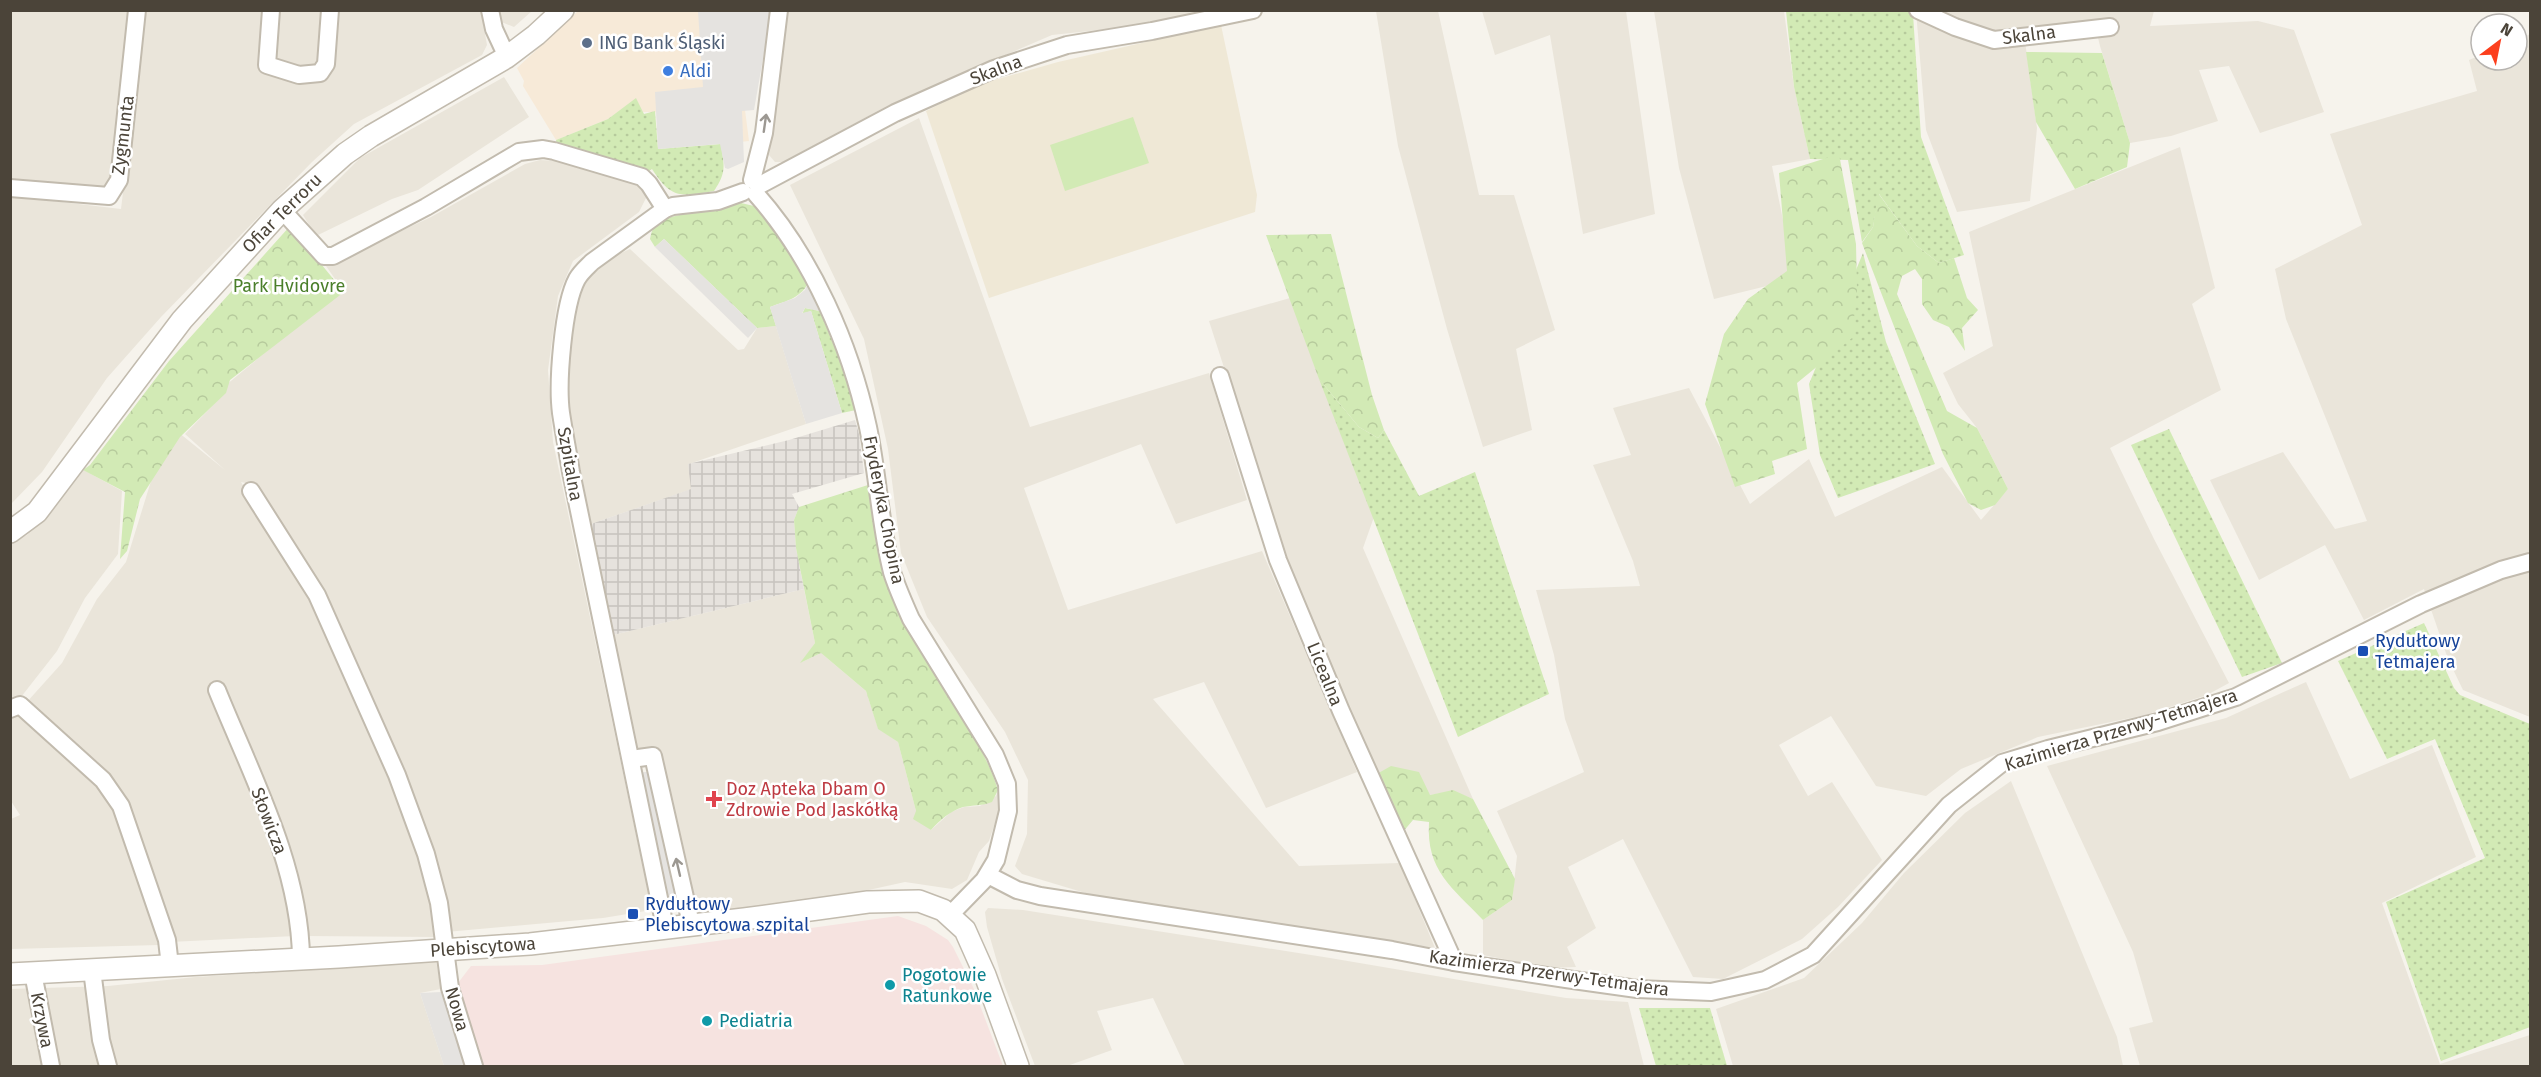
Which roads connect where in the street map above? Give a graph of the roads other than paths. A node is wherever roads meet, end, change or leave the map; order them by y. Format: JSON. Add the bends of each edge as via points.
{"nodes":[{"id":1,"x":137,"y":10,"type":"edge"},
{"id":2,"x":271,"y":10,"type":"edge"},
{"id":3,"x":330,"y":10,"type":"edge"},
{"id":4,"x":490,"y":10,"type":"edge"},
{"id":5,"x":563,"y":10,"type":"edge"},
{"id":6,"x":779,"y":10,"type":"edge"},
{"id":7,"x":1253,"y":10,"type":"edge"},
{"id":8,"x":1918,"y":10,"type":"edge"},
{"id":9,"x":1228,"y":13,"type":"edge"},
{"id":10,"x":2110,"y":27,"type":"dead end"},
{"id":11,"x":507,"y":57,"type":"junction"},
{"id":12,"x":10,"y":188,"type":"edge"},
{"id":13,"x":752,"y":188,"type":"junction"},
{"id":14,"x":665,"y":209,"type":"junction"},
{"id":15,"x":282,"y":210,"type":"junction"},
{"id":16,"x":1220,"y":376,"type":"dead end"},
{"id":17,"x":251,"y":491,"type":"dead end"},
{"id":18,"x":10,"y":532,"type":"edge"},
{"id":19,"x":2530,"y":562,"type":"edge"},
{"id":20,"x":217,"y":690,"type":"dead end"},
{"id":21,"x":10,"y":709,"type":"edge"},
{"id":22,"x":631,"y":759,"type":"junction"},
{"id":23,"x":988,"y":875,"type":"junction"},
{"id":24,"x":950,"y":915,"type":"junction"},
{"id":25,"x":691,"y":924,"type":"junction"},
{"id":26,"x":665,"y":927,"type":"junction"},
{"id":27,"x":443,"y":950,"type":"junction"},
{"id":28,"x":301,"y":958,"type":"junction"},
{"id":29,"x":1454,"y":962,"type":"junction"},
{"id":30,"x":170,"y":966,"type":"junction"},
{"id":31,"x":92,"y":970,"type":"junction"},
{"id":32,"x":33,"y":973,"type":"junction"},
{"id":33,"x":10,"y":974,"type":"edge"},
{"id":34,"x":51,"y":1066,"type":"edge"},
{"id":35,"x":108,"y":1066,"type":"edge"},
{"id":36,"x":474,"y":1066,"type":"edge"},
{"id":37,"x":1017,"y":1066,"type":"edge"}],
"edges":[{"from":1,"to":12,"type":"street","name":"Zygmunta","via":[[119,180],[109,196]]},
{"from":2,"to":3,"type":"street","via":[[267,65],[299,75],[320,72],[326,64]]},
{"from":4,"to":11,"type":"street"},
{"from":5,"to":11,"type":"street","name":"Ofiar Terroru"},
{"from":13,"to":6,"type":"street","one_way":true,"via":[[764,133]]},
{"from":7,"to":9,"type":"street","name":"Skalna"},
{"from":8,"to":10,"type":"street","name":"Skalna","via":[[1994,40]]},
{"from":9,"to":13,"type":"street","name":"Skalna","via":[[1152,32],[1066,45],[994,69],[895,113]]},
{"from":11,"to":15,"type":"street","name":"Ofiar Terroru","via":[[345,153]]},
{"from":13,"to":14,"type":"street","name":"Szpitalna","via":[[718,201]]},
{"from":13,"to":23,"type":"street","name":"Fryderyka Chopina","via":[[797,245],[852,367],[868,426],[892,570],[910,619],[995,755],[1006,784],[1008,811],[1002,842]]},
{"from":14,"to":15,"type":"street","via":[[642,177],[543,149],[519,153],[333,256],[324,256],[315,249]]},
{"from":14,"to":22,"type":"street","name":"Szpitalna","via":[[592,262],[577,280],[568,309],[560,375],[571,472]]},
{"from":15,"to":18,"type":"street","name":"Ofiar Terroru","via":[[182,320],[36,512]]},
{"from":16,"to":29,"type":"street","name":"Licealna","via":[[1278,560]]},
{"from":17,"to":27,"type":"street","name":"Nowa","via":[[316,595],[398,775],[439,903]]},
{"from":19,"to":29,"type":"street","name":"Kazimierza Przerwy-Tetmajera","via":[[2421,604],[2236,697],[2002,763],[1949,805],[1813,955],[1765,980],[1711,992],[1637,989]]},
{"from":20,"to":28,"type":"street","name":"Słowicza","via":[[276,835],[293,888]]},
{"from":21,"to":30,"type":"street","via":[[20,705],[66,744],[103,780],[121,806],[167,940]]},
{"from":25,"to":22,"type":"street","one_way":true,"via":[[653,756]]},
{"from":22,"to":26,"type":"street","name":"Szpitalna"},
{"from":23,"to":24,"type":"street","name":"Fryderyka Chopina"},
{"from":23,"to":29,"type":"street","name":"Kazimierza Przerwy-Tetmajera","via":[[1017,890],[1040,896]]},
{"from":24,"to":25,"type":"street","name":"Plebiscytowa","via":[[932,905],[903,900]]},
{"from":24,"to":37,"type":"street","via":[[970,940]]},
{"from":25,"to":26,"type":"street","name":"Plebiscytowa"},
{"from":26,"to":27,"type":"street","name":"Plebiscytowa"},
{"from":27,"to":28,"type":"street","name":"Plebiscytowa"},
{"from":27,"to":36,"type":"street","name":"Nowa","via":[[450,988]]},
{"from":28,"to":30,"type":"street","name":"Plebiscytowa"},
{"from":30,"to":31,"type":"street","name":"Plebiscytowa"},
{"from":31,"to":32,"type":"street","name":"Plebiscytowa"},
{"from":31,"to":35,"type":"street"},
{"from":32,"to":33,"type":"street","name":"Plebiscytowa"},
{"from":32,"to":34,"type":"street","name":"Krzywa"}]}
